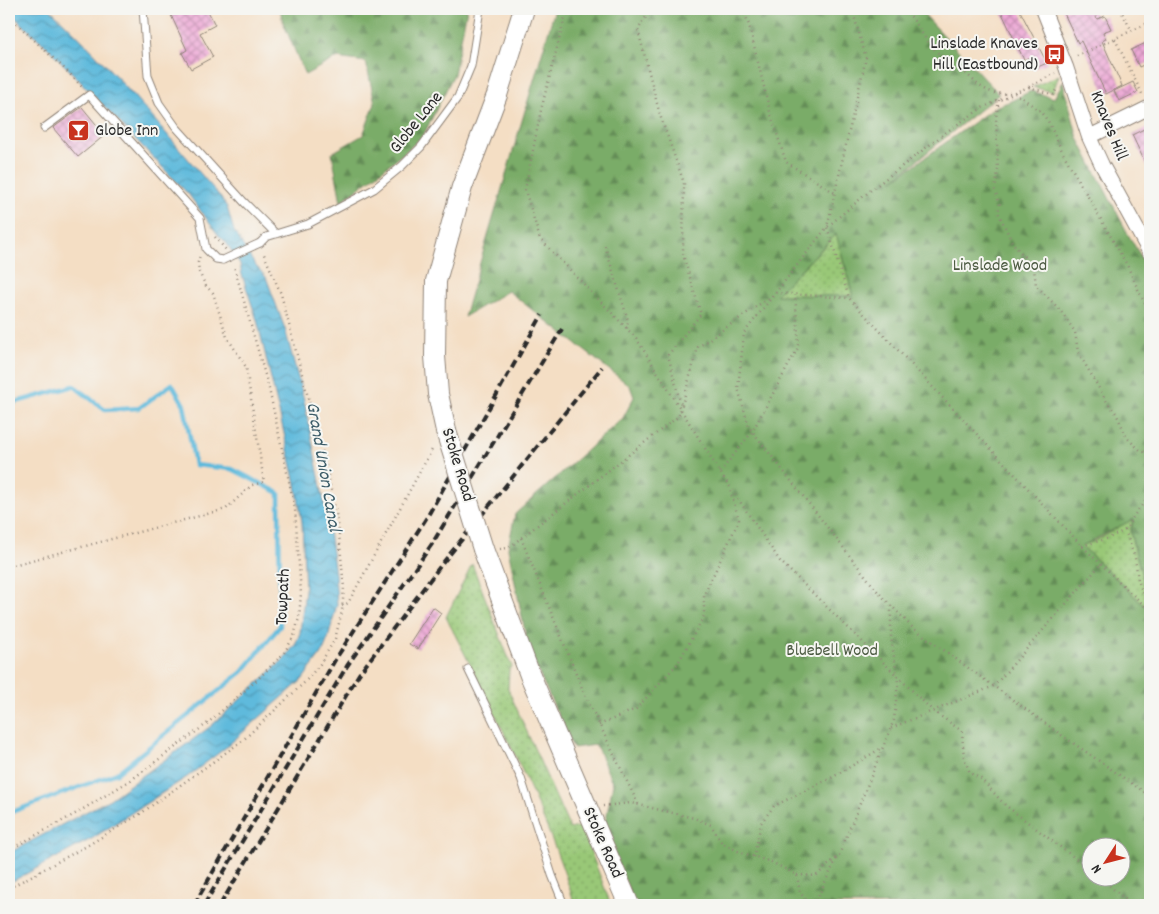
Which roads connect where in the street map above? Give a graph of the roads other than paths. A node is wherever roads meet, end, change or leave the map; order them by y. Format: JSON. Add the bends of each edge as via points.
{"nodes":[{"id":1,"x":143,"y":9,"type":"edge"},
{"id":2,"x":480,"y":9,"type":"edge"},
{"id":3,"x":524,"y":9,"type":"edge"},
{"id":4,"x":1043,"y":9,"type":"edge"},
{"id":5,"x":1150,"y":108,"type":"edge"},
{"id":6,"x":44,"y":128,"type":"dead end"},
{"id":7,"x":1089,"y":137,"type":"junction"},
{"id":8,"x":276,"y":234,"type":"junction"},
{"id":9,"x":1150,"y":253,"type":"edge"},
{"id":10,"x":468,"y":669,"type":"dead end"},
{"id":11,"x":564,"y":905,"type":"edge"},
{"id":12,"x":629,"y":905,"type":"edge"}],
"edges":[{"from":1,"to":8,"type":"lane","via":[[148,76],[160,103],[176,127]]},
{"from":2,"to":8,"type":"lane","name":"Globe Lane","via":[[471,66],[458,97],[421,147],[374,189],[308,224]]},
{"from":3,"to":12,"type":"street","name":"Stoke Road","bridge":true,"via":[[497,96],[462,187],[436,281],[438,394],[483,550],[530,675]]},
{"from":4,"to":7,"type":"street","name":"Knaves Hill"},
{"from":5,"to":7,"type":"street"},
{"from":6,"to":8,"type":"lane","name":"Globe Lane","bridge":true,"via":[[89,95],[200,218],[206,249],[216,259],[223,260]]},
{"from":7,"to":9,"type":"street","name":"Knaves Hill"},
{"from":10,"to":11,"type":"lane","via":[[520,778]]}]}
